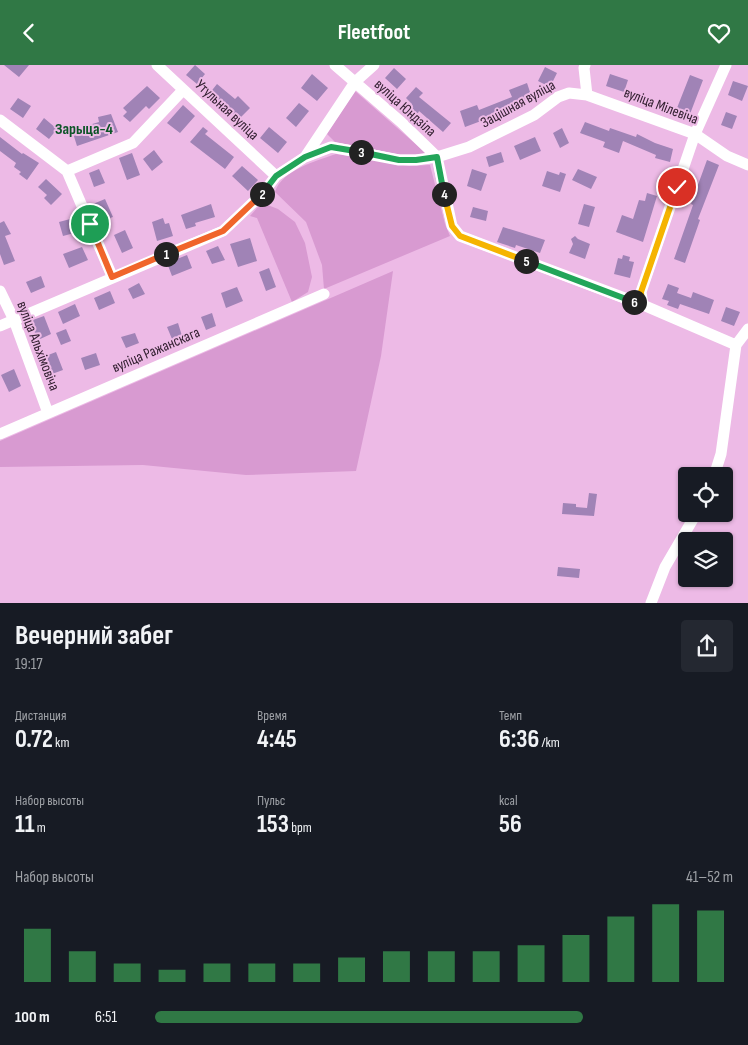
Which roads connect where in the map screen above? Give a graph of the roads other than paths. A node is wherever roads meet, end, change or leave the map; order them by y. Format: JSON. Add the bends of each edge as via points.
{"nodes":[{"id":1,"x":157,"y":65,"type":"edge"},
{"id":2,"x":335,"y":65,"type":"edge"},
{"id":3,"x":374,"y":65,"type":"edge"},
{"id":4,"x":585,"y":65,"type":"edge"},
{"id":5,"x":726,"y":65,"type":"edge"},
{"id":6,"x":355,"y":82,"type":"junction"},
{"id":7,"x":183,"y":90,"type":"junction"},
{"id":8,"x":587,"y":95,"type":"junction"},
{"id":9,"x":0,"y":120,"type":"edge"},
{"id":10,"x":695,"y":134,"type":"junction"},
{"id":11,"x":305,"y":157,"type":"junction"},
{"id":12,"x":437,"y":157,"type":"junction"},
{"id":13,"x":748,"y":165,"type":"edge"},
{"id":14,"x":67,"y":171,"type":"junction"},
{"id":15,"x":276,"y":176,"type":"junction"},
{"id":16,"x":112,"y":277,"type":"junction"},
{"id":17,"x":0,"y":291,"type":"edge"},
{"id":18,"x":324,"y":295,"type":"dead end"},
{"id":19,"x":642,"y":305,"type":"junction"},
{"id":20,"x":748,"y":319,"type":"edge"},
{"id":21,"x":14,"y":320,"type":"junction"},
{"id":22,"x":0,"y":325,"type":"edge"},
{"id":23,"x":748,"y":329,"type":"edge"},
{"id":24,"x":736,"y":345,"type":"junction"},
{"id":25,"x":48,"y":413,"type":"junction"},
{"id":26,"x":0,"y":434,"type":"edge"},
{"id":27,"x":717,"y":467,"type":"edge"},
{"id":28,"x":691,"y":522,"type":"edge"},
{"id":29,"x":651,"y":603,"type":"edge"}],
"edges":[{"from":1,"to":7,"type":"street","name":"Утульная вуліца"},
{"from":2,"to":6,"type":"street","name":"вуліца Юндзіла"},
{"from":3,"to":6,"type":"street"},
{"from":4,"to":8,"type":"street"},
{"from":5,"to":10,"type":"street"},
{"from":6,"to":11,"type":"street"},
{"from":6,"to":12,"type":"street","name":"вуліца Юндзіла"},
{"from":7,"to":14,"type":"street","via":[[133,143]]},
{"from":7,"to":15,"type":"street","name":"Утульная вуліца"},
{"from":8,"to":10,"type":"street","name":"вуліца Мілевіча"},
{"from":8,"to":12,"type":"street","name":"Зацішная вуліца","via":[[569,93],[558,97],[534,115],[469,147]]},
{"from":9,"to":14,"type":"street"},
{"from":10,"to":13,"type":"street","name":"вуліца Мілевіча","via":[[727,156]]},
{"from":10,"to":19,"type":"street","via":[[641,292]]},
{"from":11,"to":12,"type":"street","name":"Зацішная вуліца","via":[[331,147],[399,160]]},
{"from":11,"to":15,"type":"street"},
{"from":12,"to":19,"type":"street","name":"вуліца Юндзіла","via":[[452,226],[460,236]]},
{"from":14,"to":16,"type":"street"},
{"from":15,"to":16,"type":"street","via":[[223,231]]},
{"from":16,"to":21,"type":"street"},
{"from":17,"to":21,"type":"street","name":"вуліца Альхімовіча"},
{"from":18,"to":25,"type":"street","name":"вуліца Ражанскага"},
{"from":19,"to":24,"type":"street"},
{"from":20,"to":24,"type":"street"},
{"from":21,"to":22,"type":"street"},
{"from":21,"to":25,"type":"street","name":"вуліца Альхімовіча"},
{"from":23,"to":24,"type":"street"},
{"from":24,"to":27,"type":"street","via":[[722,453]]},
{"from":25,"to":26,"type":"street","name":"вуліца Ражанскага"},
{"from":28,"to":29,"type":"street","via":[[665,567]]}]}
